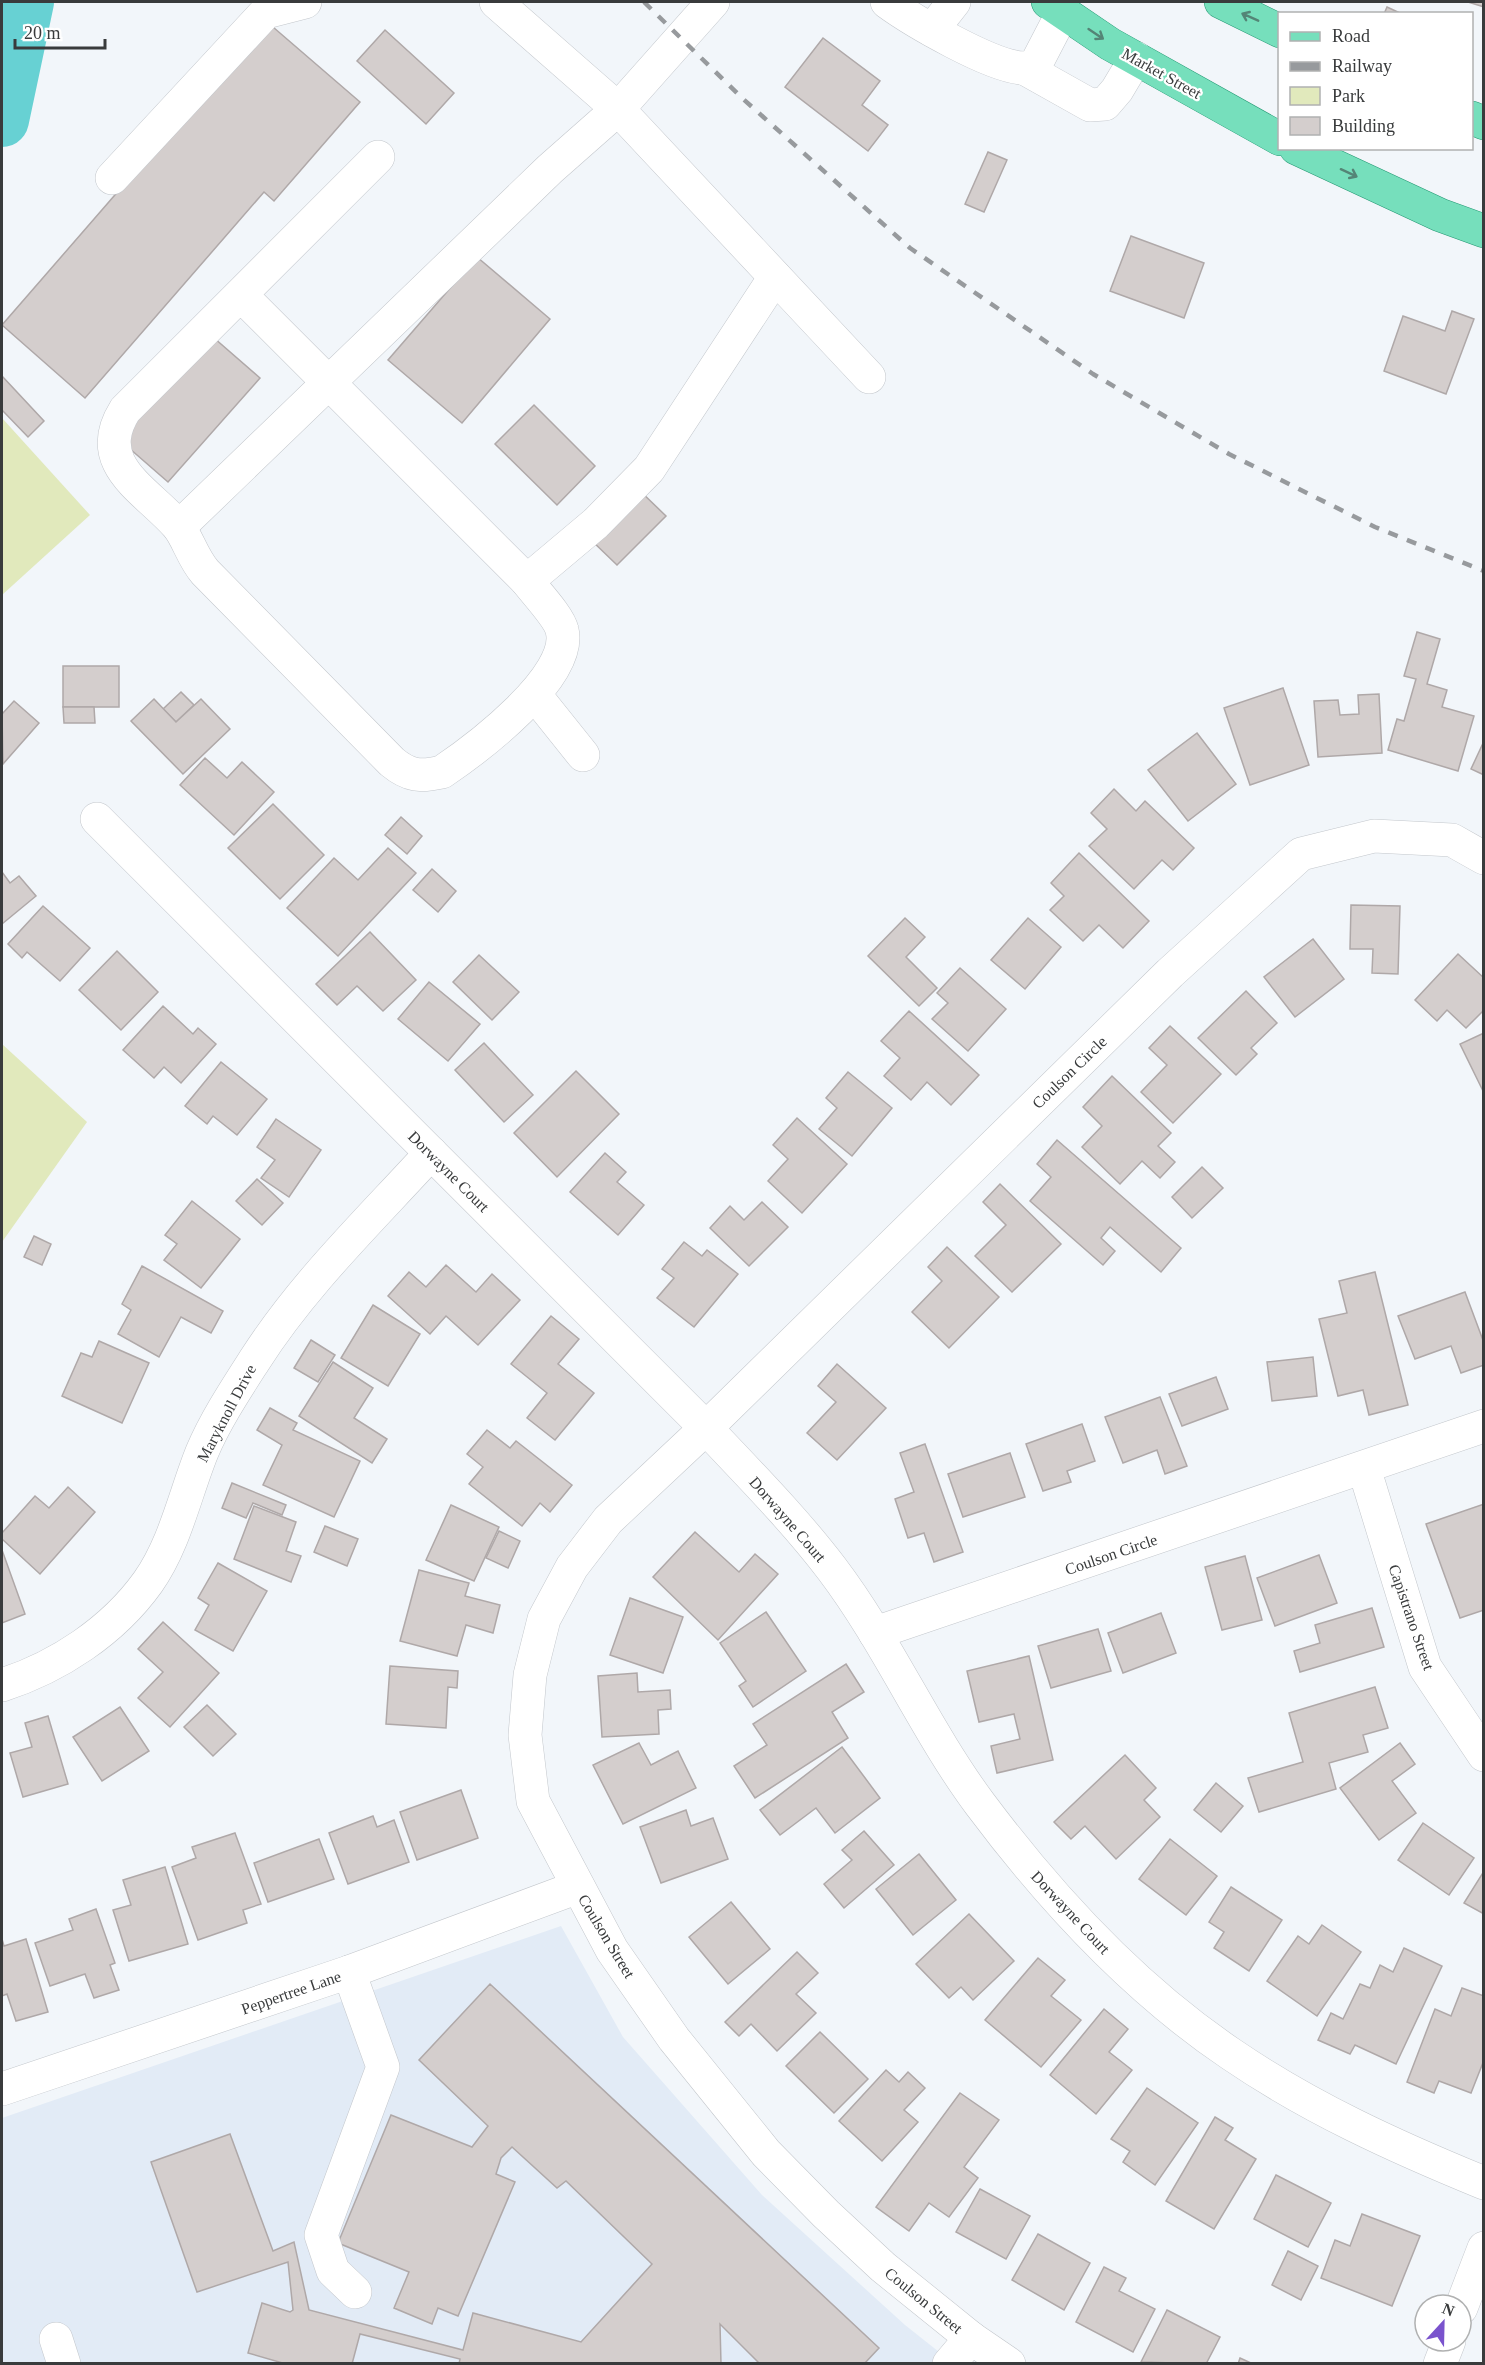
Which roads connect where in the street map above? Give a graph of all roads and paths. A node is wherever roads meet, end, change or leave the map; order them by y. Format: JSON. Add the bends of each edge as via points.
{"nodes":[{"id":1,"x":305,"y":2,"type":"edge"},
{"id":2,"x":496,"y":2,"type":"edge"},
{"id":3,"x":713,"y":2,"type":"edge"},
{"id":4,"x":887,"y":2,"type":"edge"},
{"id":5,"x":954,"y":2,"type":"edge"},
{"id":6,"x":1221,"y":2,"type":"edge"},
{"id":7,"x":1055,"y":7,"type":"edge"},
{"id":8,"x":932,"y":30,"type":"junction"},
{"id":9,"x":1278,"y":30,"type":"edge"},
{"id":10,"x":1136,"y":58,"type":"junction"},
{"id":11,"x":1024,"y":68,"type":"junction"},
{"id":12,"x":618,"y":109,"type":"junction"},
{"id":13,"x":1278,"y":138,"type":"edge"},
{"id":14,"x":1300,"y":150,"type":"edge"},
{"id":15,"x":378,"y":157,"type":"dead end"},
{"id":16,"x":112,"y":178,"type":"dead end"},
{"id":17,"x":1484,"y":231,"type":"edge"},
{"id":18,"x":775,"y":277,"type":"junction"},
{"id":19,"x":241,"y":294,"type":"junction"},
{"id":20,"x":869,"y":377,"type":"dead end"},
{"id":21,"x":329,"y":383,"type":"junction"},
{"id":22,"x":179,"y":527,"type":"junction"},
{"id":23,"x":527,"y":581,"type":"junction"},
{"id":24,"x":535,"y":695,"type":"junction"},
{"id":25,"x":583,"y":755,"type":"dead end"},
{"id":26,"x":98,"y":819,"type":"dead end"},
{"id":27,"x":1484,"y":858,"type":"edge"},
{"id":28,"x":431,"y":1154,"type":"junction"},
{"id":29,"x":1484,"y":1426,"type":"edge"},
{"id":30,"x":706,"y":1428,"type":"junction"},
{"id":31,"x":1364,"y":1468,"type":"junction"},
{"id":32,"x":875,"y":1633,"type":"junction"},
{"id":33,"x":2,"y":1685,"type":"edge"},
{"id":34,"x":1484,"y":1755,"type":"edge"},
{"id":35,"x":578,"y":1887,"type":"junction"},
{"id":36,"x":349,"y":1972,"type":"junction"},
{"id":37,"x":2,"y":2089,"type":"edge"},
{"id":38,"x":1484,"y":2182,"type":"edge"},
{"id":39,"x":1484,"y":2248,"type":"edge"},
{"id":40,"x":356,"y":2292,"type":"dead end"},
{"id":41,"x":1467,"y":2293,"type":"edge"},
{"id":42,"x":971,"y":2338,"type":"junction"},
{"id":43,"x":949,"y":2364,"type":"edge"},
{"id":44,"x":1009,"y":2364,"type":"edge"}],
"edges":[{"from":1,"to":16,"type":"street","via":[[266,12]]},
{"from":2,"to":12,"type":"street"},
{"from":3,"to":12,"type":"street"},
{"from":4,"to":8,"type":"street"},
{"from":5,"to":8,"type":"street"},
{"from":9,"to":6,"type":"main road","one_way":true},
{"from":7,"to":10,"type":"main road","name":"Market Street","one_way":true},
{"from":7,"to":11,"type":"street","via":[[1036,64]]},
{"from":8,"to":11,"type":"street","via":[[984,56]]},
{"from":10,"to":11,"type":"street","via":[[1105,104],[1090,105]]},
{"from":10,"to":13,"type":"main road","name":"Market Street"},
{"from":12,"to":18,"type":"street"},
{"from":12,"to":21,"type":"street","via":[[550,169]]},
{"from":14,"to":17,"type":"main road","one_way":true,"via":[[1440,215]]},
{"from":15,"to":19,"type":"street"},
{"from":18,"to":20,"type":"street"},
{"from":18,"to":23,"type":"street","via":[[649,469],[597,523]]},
{"from":19,"to":21,"type":"street"},
{"from":19,"to":22,"type":"street","via":[[125,410],[115,426],[112,446],[117,461]]},
{"from":21,"to":22,"type":"street"},
{"from":21,"to":23,"type":"street"},
{"from":22,"to":24,"type":"street","via":[[205,573],[406,773],[423,777],[442,772]]},
{"from":23,"to":24,"type":"street","via":[[562,628],[563,651]]},
{"from":24,"to":25,"type":"street"},
{"from":26,"to":28,"type":"street","name":"Dorwayne Court"},
{"from":27,"to":30,"type":"street","name":"Coulson Circle","via":[[1452,840],[1374,836],[1301,854],[1170,974]]},
{"from":28,"to":30,"type":"street","name":"Dorwayne Court"},
{"from":28,"to":33,"type":"street","name":"Maryknoll Drive","via":[[281,1320],[253,1362],[203,1450],[171,1537],[148,1581],[117,1618],[77,1650],[34,1674]]},
{"from":29,"to":31,"type":"street","name":"Coulson Circle"},
{"from":30,"to":32,"type":"street","name":"Dorwayne Court","via":[[832,1569]]},
{"from":30,"to":35,"type":"street","name":"Coulson Street","via":[[608,1520],[572,1567],[544,1619],[530,1675],[527,1757],[533,1801]]},
{"from":31,"to":32,"type":"street","name":"Coulson Circle"},
{"from":31,"to":34,"type":"street","name":"Capistrano Street","via":[[1425,1667]]},
{"from":32,"to":38,"type":"street","name":"Dorwayne Court","via":[[924,1720],[978,1801],[1034,1874],[1096,1942],[1157,1998],[1231,2054],[1326,2112],[1408,2152]]},
{"from":35,"to":36,"type":"street","name":"Peppertree Lane"},
{"from":35,"to":42,"type":"street","name":"Coulson Street","via":[[612,1950],[674,2040],[766,2153],[883,2267]]},
{"from":36,"to":37,"type":"street","name":"Peppertree Lane"},
{"from":36,"to":40,"type":"street","via":[[383,2067],[321,2235],[333,2271]]},
{"from":39,"to":41,"type":"street"},
{"from":42,"to":43,"type":"street"},
{"from":42,"to":44,"type":"street","name":"Coulson Street"}]}
